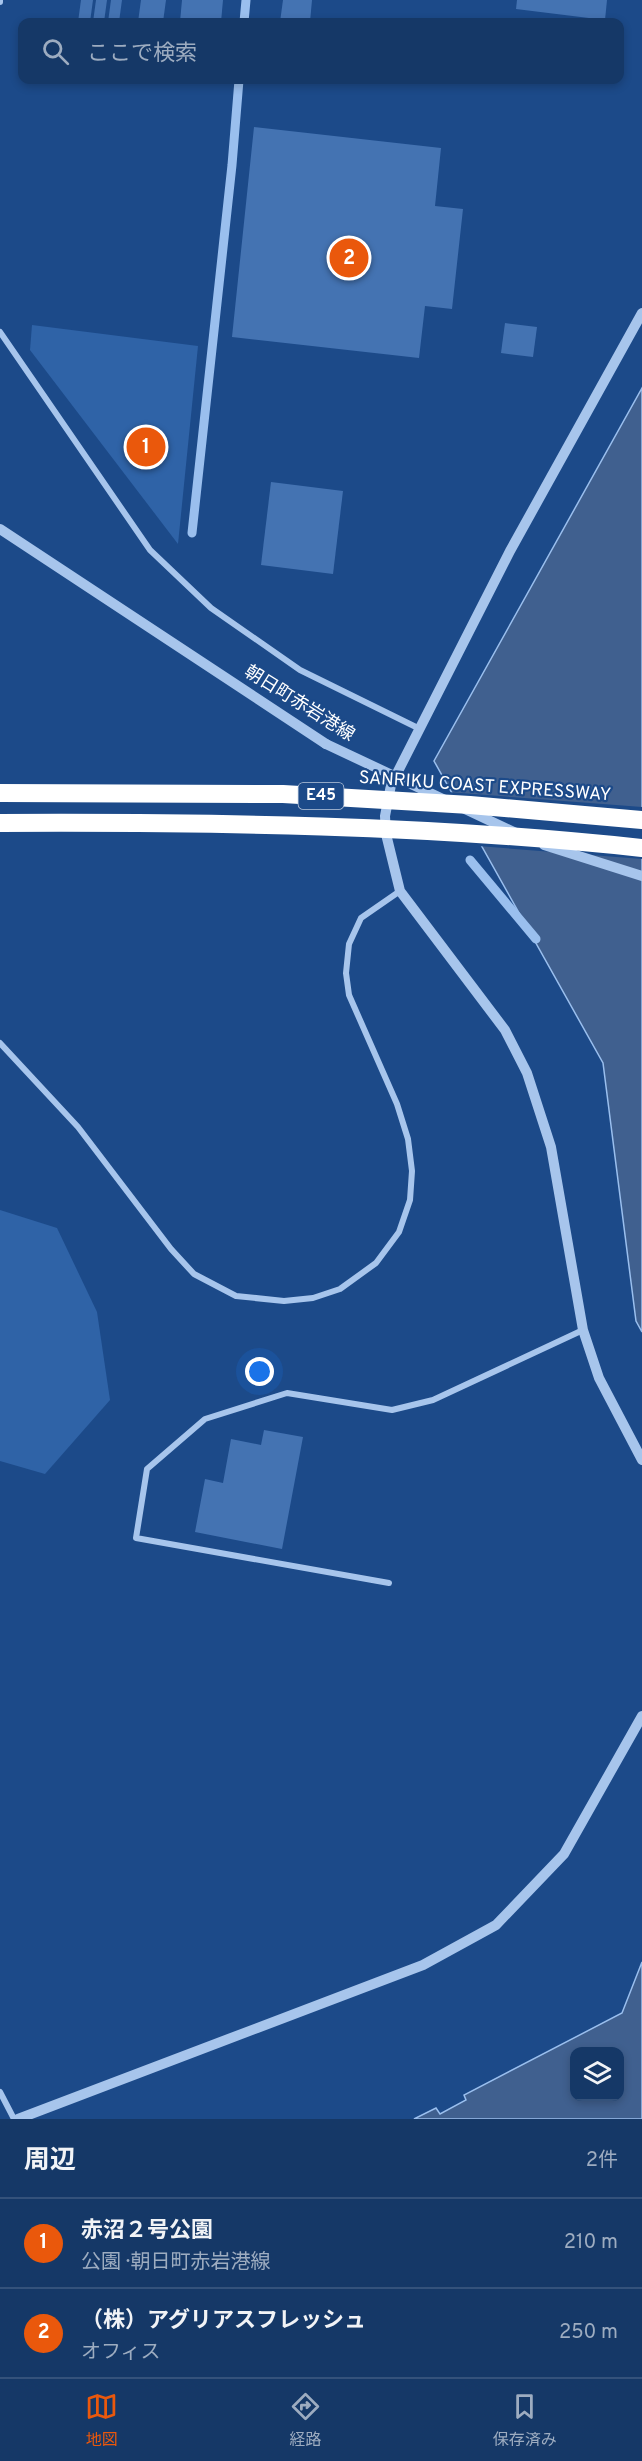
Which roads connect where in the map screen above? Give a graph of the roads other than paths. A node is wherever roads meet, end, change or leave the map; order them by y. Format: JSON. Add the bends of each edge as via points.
{"nodes":[{"id":1,"x":642,"y":313,"type":"edge"},
{"id":2,"x":0,"y":332,"type":"edge"},
{"id":3,"x":0,"y":529,"type":"edge"},
{"id":4,"x":420,"y":729,"type":"junction"},
{"id":5,"x":0,"y":793,"type":"edge"},
{"id":6,"x":642,"y":820,"type":"edge"},
{"id":7,"x":0,"y":823,"type":"edge"},
{"id":8,"x":642,"y":848,"type":"edge"},
{"id":9,"x":642,"y":876,"type":"edge"},
{"id":10,"x":400,"y":891,"type":"junction"},
{"id":11,"x":0,"y":1043,"type":"edge"},
{"id":12,"x":583,"y":1330,"type":"junction"},
{"id":13,"x":642,"y":1460,"type":"edge"},
{"id":14,"x":389,"y":1583,"type":"dead end"},
{"id":15,"x":642,"y":1716,"type":"edge"},
{"id":16,"x":0,"y":2092,"type":"edge"},
{"id":17,"x":16,"y":2119,"type":"edge"}],
"edges":[{"from":1,"to":4,"type":"street","via":[[510,551]]},
{"from":2,"to":4,"type":"street","via":[[150,549],[211,608],[300,670]]},
{"from":3,"to":9,"type":"street","name":"朝日町赤岩港線","bridge":true,"via":[[326,744],[539,843]]},
{"from":4,"to":10,"type":"street","via":[[391,784],[385,816]]},
{"from":5,"to":6,"type":"highway","name":"SANRIKU COAST EXPRESSWAY","number":"E45","bridge":true,"via":[[283,794]]},
{"from":7,"to":8,"type":"highway","number":"E45","bridge":true,"via":[[200,822],[387,828]]},
{"from":10,"to":11,"type":"street","via":[[361,918],[349,944],[346,973],[349,995],[397,1104],[408,1139],[410,1200],[399,1232],[376,1263],[340,1289],[313,1298],[284,1301],[236,1296],[194,1274],[78,1127]]},
{"from":10,"to":12,"type":"street","via":[[505,1030],[527,1073],[551,1147]]},
{"from":12,"to":13,"type":"street","via":[[599,1378]]},
{"from":12,"to":14,"type":"street","via":[[433,1400],[392,1410],[287,1393],[205,1419],[147,1469],[136,1538]]},
{"from":15,"to":17,"type":"street","via":[[564,1854],[496,1925],[423,1965]]},
{"from":16,"to":17,"type":"street"}]}
